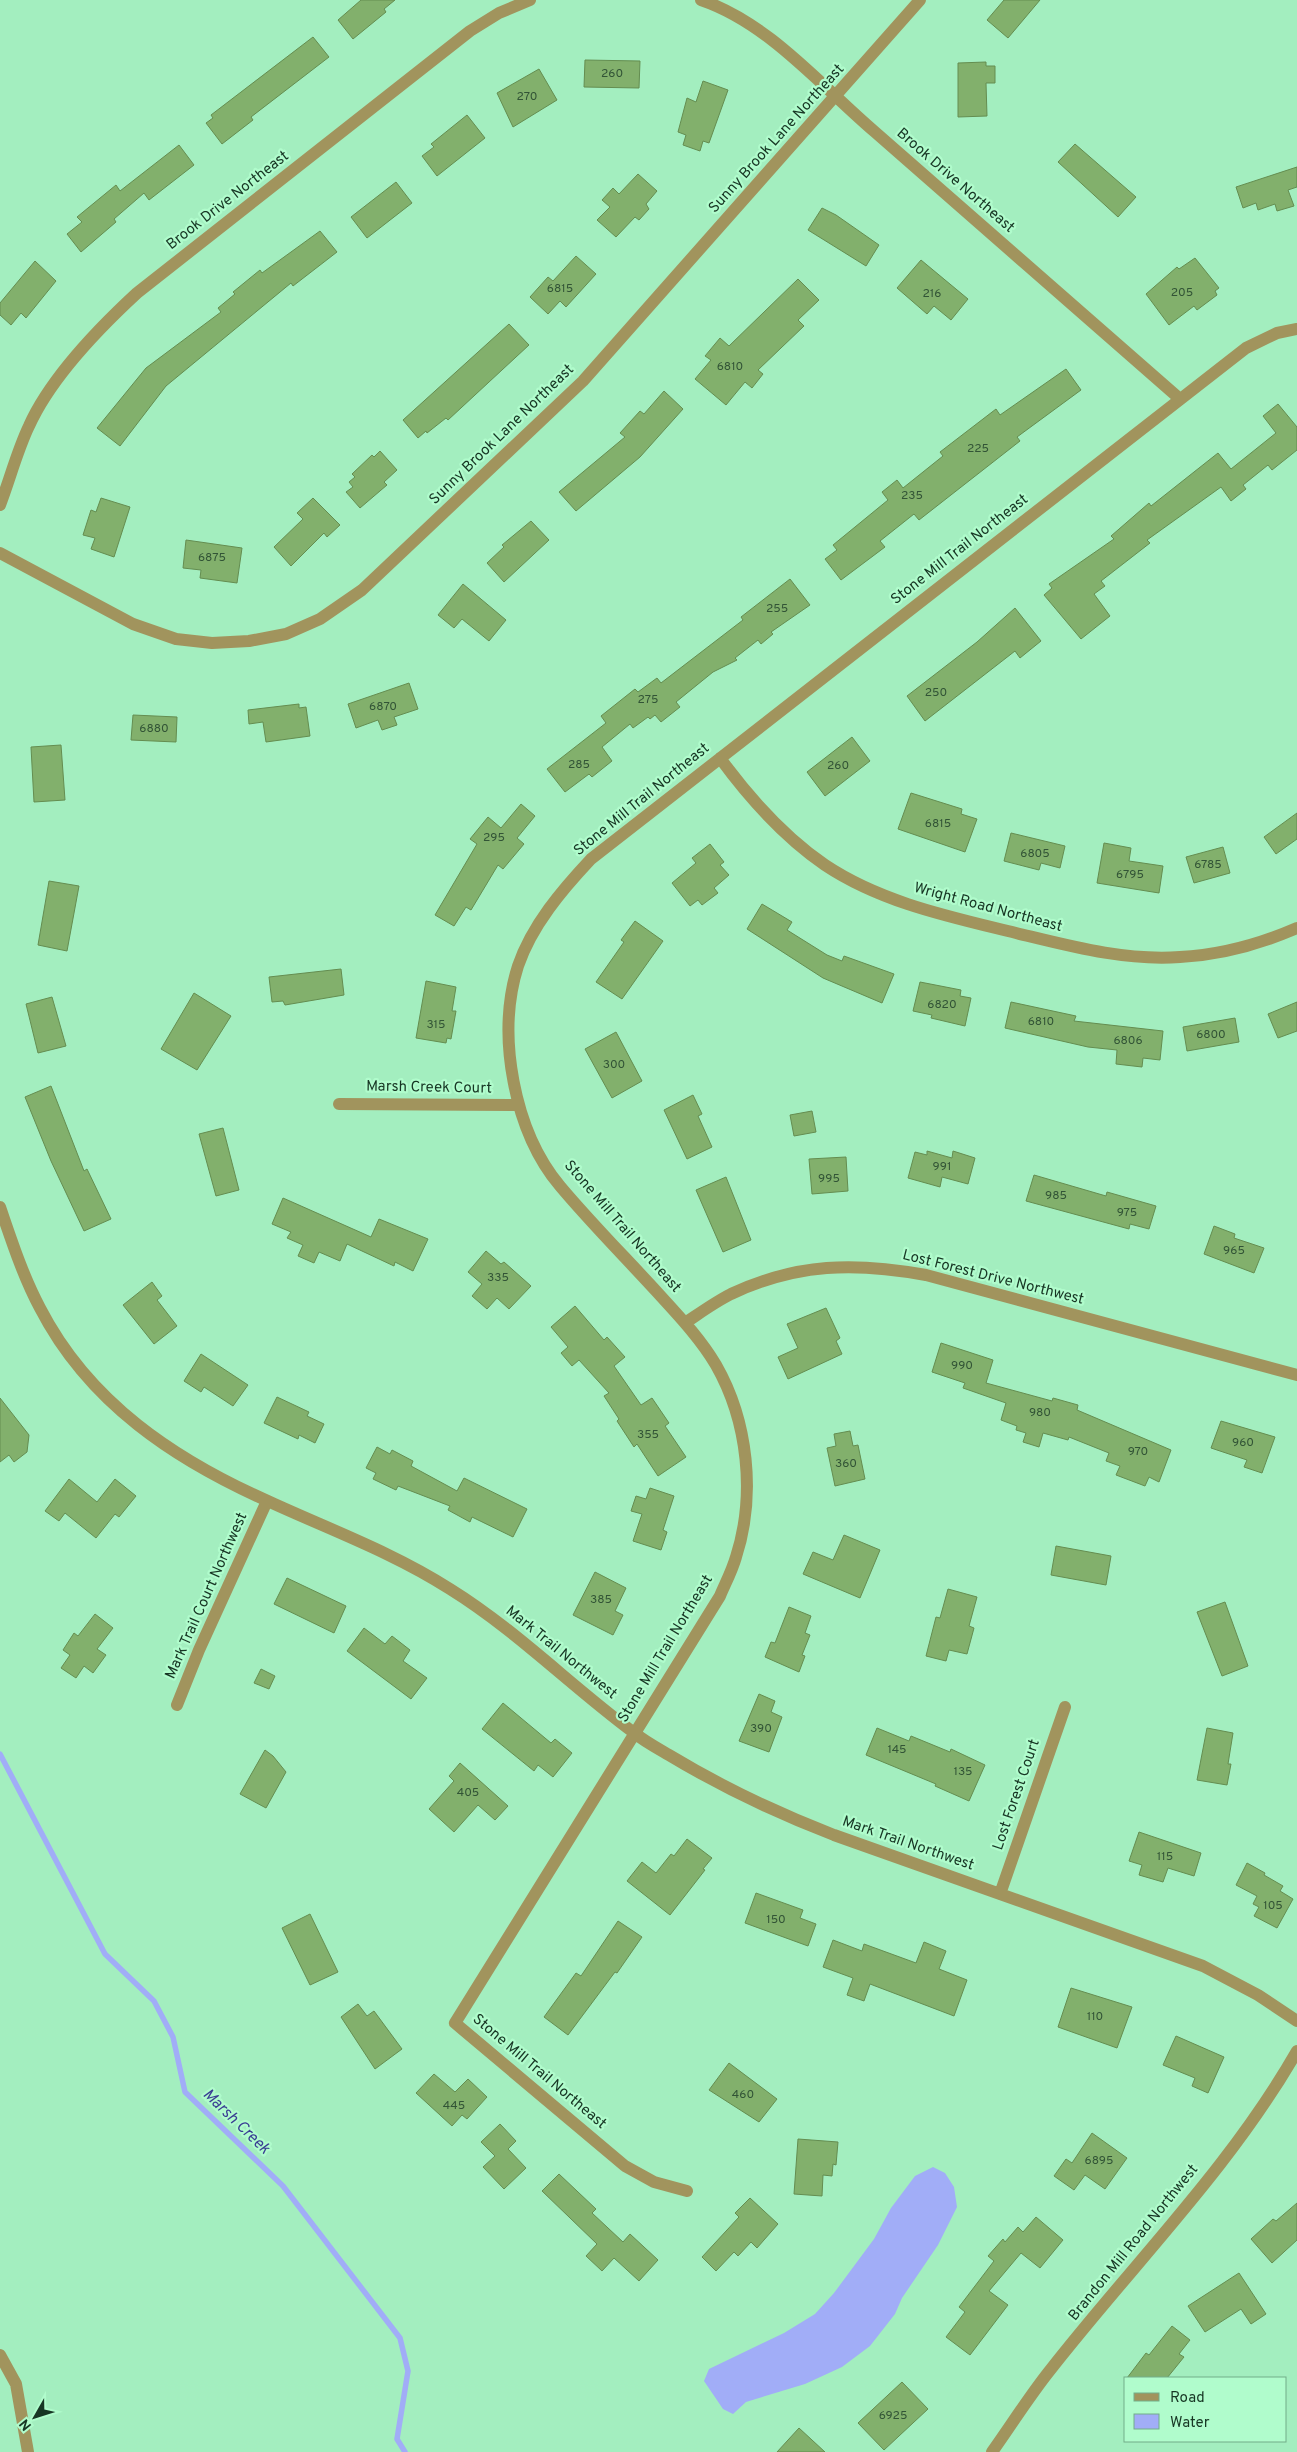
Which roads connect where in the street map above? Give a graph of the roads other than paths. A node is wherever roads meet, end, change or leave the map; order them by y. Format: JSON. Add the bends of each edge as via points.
{"nodes":[{"id":1,"x":530,"y":0,"type":"edge"},
{"id":2,"x":701,"y":0,"type":"edge"},
{"id":3,"x":920,"y":0,"type":"edge"},
{"id":4,"x":835,"y":98,"type":"junction"},
{"id":5,"x":1297,"y":329,"type":"edge"},
{"id":6,"x":1180,"y":399,"type":"junction"},
{"id":7,"x":0,"y":505,"type":"edge"},
{"id":8,"x":0,"y":553,"type":"edge"},
{"id":9,"x":720,"y":758,"type":"junction"},
{"id":10,"x":1297,"y":928,"type":"edge"},
{"id":11,"x":339,"y":1104,"type":"dead end"},
{"id":12,"x":518,"y":1106,"type":"junction"},
{"id":13,"x":0,"y":1208,"type":"edge"},
{"id":14,"x":685,"y":1323,"type":"junction"},
{"id":15,"x":1297,"y":1375,"type":"edge"},
{"id":16,"x":267,"y":1501,"type":"junction"},
{"id":17,"x":177,"y":1705,"type":"dead end"},
{"id":18,"x":1065,"y":1707,"type":"dead end"},
{"id":19,"x":634,"y":1734,"type":"junction"},
{"id":20,"x":1000,"y":1894,"type":"junction"},
{"id":21,"x":1297,"y":2021,"type":"edge"},
{"id":22,"x":1297,"y":2051,"type":"edge"},
{"id":23,"x":687,"y":2191,"type":"dead end"},
{"id":24,"x":0,"y":2355,"type":"edge"},
{"id":25,"x":28,"y":2452,"type":"edge"},
{"id":26,"x":992,"y":2452,"type":"edge"}],
"edges":[{"from":1,"to":7,"type":"street","name":"Brook Drive Northeast","via":[[499,13],[470,31],[137,293],[101,327],[62,373],[29,425]]},
{"from":2,"to":4,"type":"street","name":"Brook Drive Northeast","via":[[724,9],[772,39]]},
{"from":3,"to":4,"type":"street","name":"Sunny Brook Lane Northeast"},
{"from":4,"to":6,"type":"street","name":"Brook Drive Northeast"},
{"from":4,"to":8,"type":"street","name":"Sunny Brook Lane Northeast","via":[[583,382],[362,590],[320,619],[286,634],[249,642],[212,643],[176,639],[133,624]]},
{"from":5,"to":6,"type":"street","name":"Stone Mill Trail Northeast","via":[[1277,333],[1241,351]]},
{"from":6,"to":9,"type":"street","name":"Stone Mill Trail Northeast"},
{"from":9,"to":10,"type":"street","name":"Wright Road Northeast","via":[[750,798],[780,828],[826,865],[870,890],[936,914],[1087,950],[1139,957],[1180,957],[1227,951]]},
{"from":9,"to":12,"type":"street","name":"Stone Mill Trail Northeast","via":[[591,859],[564,888],[538,925],[518,966],[510,1008],[509,1059]]},
{"from":11,"to":12,"type":"street","name":"Marsh Creek Court"},
{"from":12,"to":14,"type":"street","name":"Stone Mill Trail Northeast","via":[[535,1147],[559,1185]]},
{"from":13,"to":16,"type":"street","name":"Mark Trail Northwest","via":[[40,1309],[78,1366],[100,1391],[129,1419],[184,1459]]},
{"from":14,"to":15,"type":"street","name":"Lost Forest Drive Northwest","via":[[730,1295],[779,1276],[830,1266],[883,1267],[926,1275]]},
{"from":14,"to":19,"type":"street","name":"Stone Mill Trail Northeast","via":[[716,1365],[736,1411],[746,1461],[745,1516],[736,1557],[720,1596]]},
{"from":16,"to":17,"type":"street","name":"Mark Trail Court Northwest"},
{"from":16,"to":19,"type":"street","name":"Mark Trail Northwest","via":[[390,1555],[450,1589],[500,1624]]},
{"from":18,"to":20,"type":"street","name":"Lost Forest Court"},
{"from":19,"to":20,"type":"street","name":"Mark Trail Northwest","via":[[705,1777],[779,1813]]},
{"from":19,"to":23,"type":"street","name":"Stone Mill Trail Northeast","via":[[455,2023],[625,2166],[654,2182]]},
{"from":20,"to":21,"type":"street","name":"Mark Trail Northwest","via":[[1203,1966],[1258,1995]]},
{"from":22,"to":26,"type":"street","name":"Brandon Mill Road Northwest","via":[[1272,2094],[1192,2201],[1051,2369]]},
{"from":24,"to":25,"type":"street","via":[[16,2384]]}]}
